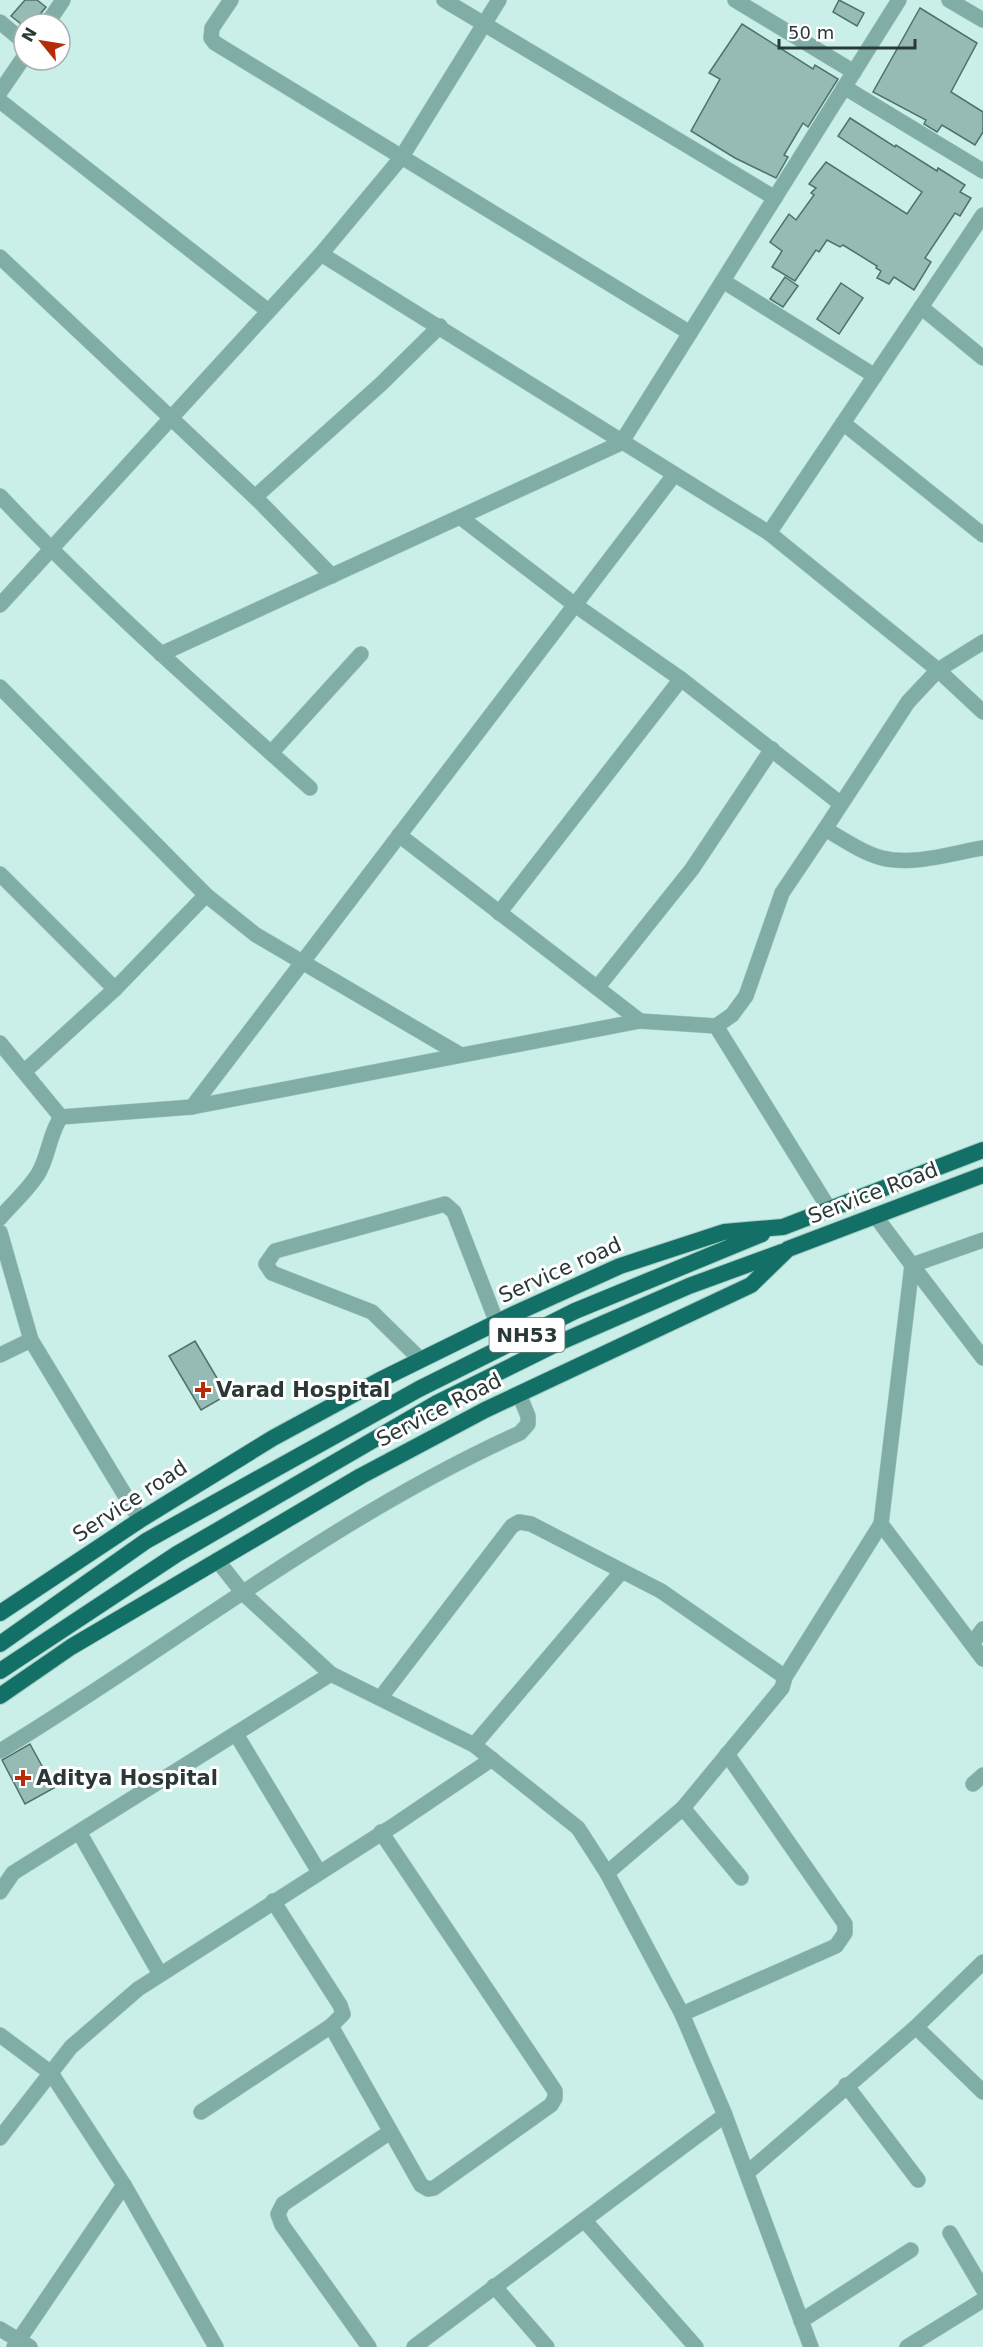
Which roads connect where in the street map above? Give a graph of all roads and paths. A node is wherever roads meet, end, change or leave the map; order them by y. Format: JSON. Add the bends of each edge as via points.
{"nodes":[{"id":1,"x":231,"y":0,"type":"edge"},
{"id":2,"x":444,"y":0,"type":"edge"},
{"id":3,"x":500,"y":0,"type":"edge"},
{"id":4,"x":735,"y":0,"type":"edge"},
{"id":5,"x":899,"y":0,"type":"edge"},
{"id":6,"x":949,"y":0,"type":"edge"},
{"id":7,"x":983,"y":20,"type":"edge"},
{"id":8,"x":0,"y":22,"type":"edge"},
{"id":9,"x":485,"y":24,"type":"junction"},
{"id":10,"x":12,"y":32,"type":"edge"},
{"id":11,"x":14,"y":72,"type":"edge"},
{"id":12,"x":854,"y":72,"type":"junction"},
{"id":13,"x":844,"y":87,"type":"junction"},
{"id":14,"x":0,"y":92,"type":"edge"},
{"id":15,"x":0,"y":101,"type":"edge"},
{"id":16,"x":401,"y":158,"type":"junction"},
{"id":17,"x":983,"y":171,"type":"edge"},
{"id":18,"x":775,"y":198,"type":"junction"},
{"id":19,"x":983,"y":215,"type":"edge"},
{"id":20,"x":321,"y":254,"type":"junction"},
{"id":21,"x":0,"y":257,"type":"edge"},
{"id":22,"x":723,"y":281,"type":"junction"},
{"id":23,"x":921,"y":307,"type":"junction"},
{"id":24,"x":267,"y":310,"type":"junction"},
{"id":25,"x":441,"y":326,"type":"junction"},
{"id":26,"x":690,"y":333,"type":"junction"},
{"id":27,"x":983,"y":358,"type":"edge"},
{"id":28,"x":875,"y":376,"type":"junction"},
{"id":29,"x":173,"y":418,"type":"junction"},
{"id":30,"x":843,"y":423,"type":"junction"},
{"id":31,"x":621,"y":443,"type":"junction"},
{"id":32,"x":674,"y":475,"type":"junction"},
{"id":33,"x":0,"y":496,"type":"edge"},
{"id":34,"x":255,"y":497,"type":"junction"},
{"id":35,"x":460,"y":517,"type":"junction"},
{"id":36,"x":769,"y":533,"type":"junction"},
{"id":37,"x":983,"y":535,"type":"edge"},
{"id":38,"x":51,"y":550,"type":"junction"},
{"id":39,"x":332,"y":576,"type":"junction"},
{"id":40,"x":0,"y":605,"type":"edge"},
{"id":41,"x":575,"y":605,"type":"junction"},
{"id":42,"x":983,"y":642,"type":"edge"},
{"id":43,"x":160,"y":654,"type":"junction"},
{"id":44,"x":361,"y":654,"type":"dead end"},
{"id":45,"x":938,"y":670,"type":"junction"},
{"id":46,"x":681,"y":679,"type":"junction"},
{"id":47,"x":0,"y":687,"type":"edge"},
{"id":48,"x":983,"y":712,"type":"edge"},
{"id":49,"x":772,"y":749,"type":"junction"},
{"id":50,"x":271,"y":753,"type":"junction"},
{"id":51,"x":310,"y":788,"type":"dead end"},
{"id":52,"x":841,"y":804,"type":"junction"},
{"id":53,"x":825,"y":828,"type":"junction"},
{"id":54,"x":399,"y":835,"type":"junction"},
{"id":55,"x":983,"y":848,"type":"edge"},
{"id":56,"x":0,"y":874,"type":"edge"},
{"id":57,"x":206,"y":895,"type":"junction"},
{"id":58,"x":500,"y":912,"type":"junction"},
{"id":59,"x":303,"y":961,"type":"junction"},
{"id":60,"x":597,"y":988,"type":"junction"},
{"id":61,"x":115,"y":989,"type":"junction"},
{"id":62,"x":640,"y":1021,"type":"junction"},
{"id":63,"x":716,"y":1026,"type":"junction"},
{"id":64,"x":0,"y":1043,"type":"edge"},
{"id":65,"x":459,"y":1054,"type":"junction"},
{"id":66,"x":25,"y":1071,"type":"junction"},
{"id":67,"x":192,"y":1107,"type":"junction"},
{"id":68,"x":61,"y":1117,"type":"junction"},
{"id":69,"x":983,"y":1150,"type":"edge"},
{"id":70,"x":983,"y":1175,"type":"edge"},
{"id":71,"x":828,"y":1208,"type":"junction"},
{"id":72,"x":876,"y":1217,"type":"junction"},
{"id":73,"x":0,"y":1218,"type":"edge"},
{"id":74,"x":783,"y":1227,"type":"junction"},
{"id":75,"x":0,"y":1232,"type":"edge"},
{"id":76,"x":983,"y":1240,"type":"edge"},
{"id":77,"x":788,"y":1249,"type":"junction"},
{"id":78,"x":912,"y":1265,"type":"junction"},
{"id":79,"x":497,"y":1323,"type":"junction"},
{"id":80,"x":31,"y":1340,"type":"junction"},
{"id":81,"x":0,"y":1355,"type":"edge"},
{"id":82,"x":983,"y":1358,"type":"edge"},
{"id":83,"x":421,"y":1360,"type":"junction"},
{"id":84,"x":519,"y":1394,"type":"junction"},
{"id":85,"x":140,"y":1520,"type":"junction"},
{"id":86,"x":881,"y":1524,"type":"junction"},
{"id":87,"x":217,"y":1560,"type":"junction"},
{"id":88,"x":622,"y":1571,"type":"junction"},
{"id":89,"x":243,"y":1593,"type":"junction"},
{"id":90,"x":0,"y":1613,"type":"edge"},
{"id":91,"x":983,"y":1629,"type":"edge"},
{"id":92,"x":0,"y":1644,"type":"edge"},
{"id":93,"x":972,"y":1644,"type":"junction"},
{"id":94,"x":983,"y":1659,"type":"edge"},
{"id":95,"x":0,"y":1671,"type":"edge"},
{"id":96,"x":332,"y":1674,"type":"junction"},
{"id":97,"x":785,"y":1677,"type":"junction"},
{"id":98,"x":0,"y":1696,"type":"edge"},
{"id":99,"x":381,"y":1696,"type":"junction"},
{"id":100,"x":236,"y":1734,"type":"junction"},
{"id":101,"x":474,"y":1745,"type":"junction"},
{"id":102,"x":0,"y":1751,"type":"edge"},
{"id":103,"x":727,"y":1754,"type":"junction"},
{"id":104,"x":492,"y":1759,"type":"junction"},
{"id":105,"x":683,"y":1808,"type":"junction"},
{"id":106,"x":79,"y":1832,"type":"junction"},
{"id":107,"x":381,"y":1832,"type":"junction"},
{"id":108,"x":7,"y":1869,"type":"edge"},
{"id":109,"x":319,"y":1872,"type":"junction"},
{"id":110,"x":607,"y":1873,"type":"junction"},
{"id":111,"x":741,"y":1878,"type":"dead end"},
{"id":112,"x":0,"y":1892,"type":"edge"},
{"id":113,"x":273,"y":1902,"type":"junction"},
{"id":114,"x":983,"y":1962,"type":"edge"},
{"id":115,"x":160,"y":1974,"type":"junction"},
{"id":116,"x":682,"y":2014,"type":"junction"},
{"id":117,"x":331,"y":2026,"type":"junction"},
{"id":118,"x":916,"y":2027,"type":"junction"},
{"id":119,"x":0,"y":2035,"type":"edge"},
{"id":120,"x":51,"y":2073,"type":"junction"},
{"id":121,"x":846,"y":2085,"type":"junction"},
{"id":122,"x":983,"y":2092,"type":"edge"},
{"id":123,"x":201,"y":2112,"type":"dead end"},
{"id":124,"x":725,"y":2115,"type":"junction"},
{"id":125,"x":390,"y":2132,"type":"junction"},
{"id":126,"x":0,"y":2138,"type":"edge"},
{"id":127,"x":747,"y":2174,"type":"junction"},
{"id":128,"x":918,"y":2180,"type":"dead end"},
{"id":129,"x":124,"y":2185,"type":"junction"},
{"id":130,"x":584,"y":2220,"type":"junction"},
{"id":131,"x":950,"y":2233,"type":"dead end"},
{"id":132,"x":911,"y":2250,"type":"dead end"},
{"id":133,"x":494,"y":2286,"type":"junction"},
{"id":134,"x":983,"y":2289,"type":"edge"},
{"id":135,"x":983,"y":2300,"type":"edge"},
{"id":136,"x":801,"y":2321,"type":"junction"},
{"id":137,"x":0,"y":2329,"type":"edge"},
{"id":138,"x":21,"y":2345,"type":"edge"},
{"id":139,"x":216,"y":2347,"type":"edge"},
{"id":140,"x":369,"y":2347,"type":"edge"},
{"id":141,"x":414,"y":2347,"type":"edge"},
{"id":142,"x":547,"y":2347,"type":"edge"},
{"id":143,"x":696,"y":2347,"type":"edge"},
{"id":144,"x":811,"y":2347,"type":"edge"},
{"id":145,"x":907,"y":2347,"type":"edge"}],
"edges":[{"from":1,"to":16,"type":"street","via":[[212,28],[215,44]]},
{"from":2,"to":9,"type":"street"},
{"from":3,"to":9,"type":"street"},
{"from":4,"to":12,"type":"street"},
{"from":5,"to":12,"type":"street"},
{"from":6,"to":7,"type":"street"},
{"from":8,"to":10,"type":"street"},
{"from":9,"to":16,"type":"street"},
{"from":9,"to":18,"type":"street"},
{"from":11,"to":14,"type":"street"},
{"from":12,"to":13,"type":"street"},
{"from":13,"to":17,"type":"street"},
{"from":13,"to":18,"type":"street"},
{"from":15,"to":24,"type":"street"},
{"from":16,"to":20,"type":"street"},
{"from":16,"to":26,"type":"street"},
{"from":18,"to":22,"type":"street"},
{"from":19,"to":23,"type":"street"},
{"from":20,"to":24,"type":"street"},
{"from":20,"to":25,"type":"street"},
{"from":21,"to":29,"type":"street"},
{"from":22,"to":26,"type":"street"},
{"from":22,"to":28,"type":"street"},
{"from":23,"to":27,"type":"street"},
{"from":23,"to":28,"type":"street"},
{"from":24,"to":29,"type":"street"},
{"from":25,"to":31,"type":"street"},
{"from":25,"to":34,"type":"street"},
{"from":26,"to":31,"type":"street"},
{"from":28,"to":30,"type":"street"},
{"from":29,"to":34,"type":"street"},
{"from":29,"to":38,"type":"street"},
{"from":30,"to":36,"type":"street"},
{"from":30,"to":37,"type":"street"},
{"from":31,"to":32,"type":"street"},
{"from":31,"to":35,"type":"street"},
{"from":32,"to":36,"type":"street"},
{"from":32,"to":41,"type":"street"},
{"from":33,"to":38,"type":"street"},
{"from":34,"to":39,"type":"street"},
{"from":35,"to":39,"type":"street"},
{"from":35,"to":41,"type":"street"},
{"from":36,"to":45,"type":"street"},
{"from":38,"to":40,"type":"street"},
{"from":38,"to":43,"type":"street"},
{"from":39,"to":43,"type":"street"},
{"from":41,"to":46,"type":"street"},
{"from":41,"to":54,"type":"street"},
{"from":42,"to":45,"type":"street"},
{"from":43,"to":50,"type":"street"},
{"from":44,"to":50,"type":"street"},
{"from":45,"to":48,"type":"street"},
{"from":45,"to":52,"type":"street","via":[[908,702]]},
{"from":46,"to":49,"type":"street"},
{"from":46,"to":58,"type":"street"},
{"from":47,"to":57,"type":"street"},
{"from":49,"to":52,"type":"street"},
{"from":49,"to":60,"type":"street","via":[[692,869]]},
{"from":50,"to":51,"type":"street"},
{"from":52,"to":53,"type":"street"},
{"from":53,"to":55,"type":"street","via":[[880,858],[900,861]]},
{"from":53,"to":63,"type":"street","via":[[782,893],[746,996],[732,1015]]},
{"from":54,"to":58,"type":"street"},
{"from":54,"to":59,"type":"street"},
{"from":56,"to":61,"type":"street"},
{"from":57,"to":59,"type":"street","via":[[256,935]]},
{"from":57,"to":61,"type":"street"},
{"from":58,"to":60,"type":"street"},
{"from":59,"to":65,"type":"street"},
{"from":59,"to":67,"type":"street"},
{"from":60,"to":62,"type":"street"},
{"from":61,"to":66,"type":"street"},
{"from":62,"to":63,"type":"street"},
{"from":62,"to":65,"type":"street"},
{"from":63,"to":71,"type":"street"},
{"from":64,"to":66,"type":"street"},
{"from":65,"to":67,"type":"street"},
{"from":66,"to":68,"type":"street"},
{"from":67,"to":68,"type":"street"},
{"from":68,"to":73,"type":"street","via":[[37,1175]]},
{"from":69,"to":71,"type":"highway","name":"Service road"},
{"from":70,"to":72,"type":"highway","name":"Service Road"},
{"from":71,"to":74,"type":"highway","name":"Service road"},
{"from":72,"to":77,"type":"highway","name":"Service Road"},
{"from":72,"to":78,"type":"street"},
{"from":74,"to":79,"type":"highway","name":"Service road","via":[[723,1232],[620,1266]]},
{"from":74,"to":92,"type":"highway","number":"NH53","via":[[575,1311],[409,1394],[146,1541]]},
{"from":75,"to":80,"type":"street"},
{"from":76,"to":78,"type":"street"},
{"from":77,"to":84,"type":"highway","name":"Service Road","via":[[751,1285]]},
{"from":77,"to":95,"type":"highway","number":"NH53","via":[[689,1286],[556,1344],[437,1403],[177,1554]]},
{"from":78,"to":82,"type":"street"},
{"from":78,"to":86,"type":"street"},
{"from":79,"to":83,"type":"highway","name":"Service road"},
{"from":79,"to":83,"type":"street","via":[[454,1212],[445,1204],[275,1251],[269,1256],[266,1264],[272,1273],[372,1312]]},
{"from":80,"to":81,"type":"street"},
{"from":80,"to":85,"type":"street"},
{"from":83,"to":85,"type":"highway","name":"Service road","via":[[273,1438]]},
{"from":84,"to":87,"type":"highway","name":"Service Road","via":[[361,1476]]},
{"from":84,"to":89,"type":"street","via":[[528,1416],[528,1424],[520,1433],[453,1463]]},
{"from":85,"to":90,"type":"highway","name":"Service road"},
{"from":86,"to":93,"type":"street"},
{"from":86,"to":97,"type":"street"},
{"from":87,"to":89,"type":"street"},
{"from":87,"to":98,"type":"highway","name":"Service Road","via":[[71,1647]]},
{"from":88,"to":97,"type":"street","via":[[661,1591]]},
{"from":88,"to":99,"type":"street","via":[[531,1524],[519,1522]]},
{"from":88,"to":101,"type":"street"},
{"from":89,"to":96,"type":"street"},
{"from":89,"to":102,"type":"street"},
{"from":91,"to":93,"type":"street"},
{"from":93,"to":94,"type":"street"},
{"from":96,"to":99,"type":"street"},
{"from":96,"to":100,"type":"street"},
{"from":97,"to":103,"type":"street","via":[[782,1688]]},
{"from":99,"to":101,"type":"street"},
{"from":100,"to":106,"type":"street"},
{"from":100,"to":109,"type":"street"},
{"from":101,"to":104,"type":"street"},
{"from":103,"to":105,"type":"street"},
{"from":103,"to":116,"type":"street","via":[[845,1924],[846,1933],[836,1946]]},
{"from":104,"to":107,"type":"street"},
{"from":104,"to":110,"type":"street","via":[[578,1828]]},
{"from":105,"to":110,"type":"street"},
{"from":105,"to":111,"type":"street"},
{"from":106,"to":108,"type":"street"},
{"from":106,"to":115,"type":"street"},
{"from":107,"to":109,"type":"street"},
{"from":107,"to":125,"type":"street","via":[[555,2091],[551,2105],[434,2188],[422,2185]]},
{"from":108,"to":112,"type":"street"},
{"from":109,"to":113,"type":"street"},
{"from":110,"to":116,"type":"street"},
{"from":113,"to":115,"type":"street"},
{"from":113,"to":117,"type":"street","via":[[340,2005],[340,2019]]},
{"from":114,"to":118,"type":"street"},
{"from":115,"to":120,"type":"street","via":[[72,2047]]},
{"from":116,"to":124,"type":"street"},
{"from":117,"to":123,"type":"street"},
{"from":117,"to":125,"type":"street"},
{"from":118,"to":121,"type":"street"},
{"from":118,"to":122,"type":"street"},
{"from":119,"to":120,"type":"street"},
{"from":120,"to":126,"type":"street"},
{"from":120,"to":129,"type":"street"},
{"from":121,"to":127,"type":"street"},
{"from":121,"to":128,"type":"street"},
{"from":124,"to":127,"type":"street"},
{"from":124,"to":130,"type":"street"},
{"from":125,"to":140,"type":"street","via":[[284,2204],[278,2214]]},
{"from":127,"to":136,"type":"street"},
{"from":129,"to":138,"type":"street"},
{"from":129,"to":139,"type":"street"},
{"from":130,"to":133,"type":"street"},
{"from":130,"to":143,"type":"street"},
{"from":131,"to":134,"type":"street"},
{"from":132,"to":136,"type":"street"},
{"from":133,"to":141,"type":"street"},
{"from":133,"to":142,"type":"street"},
{"from":135,"to":145,"type":"street"},
{"from":136,"to":144,"type":"street"},
{"from":137,"to":138,"type":"street"}]}
